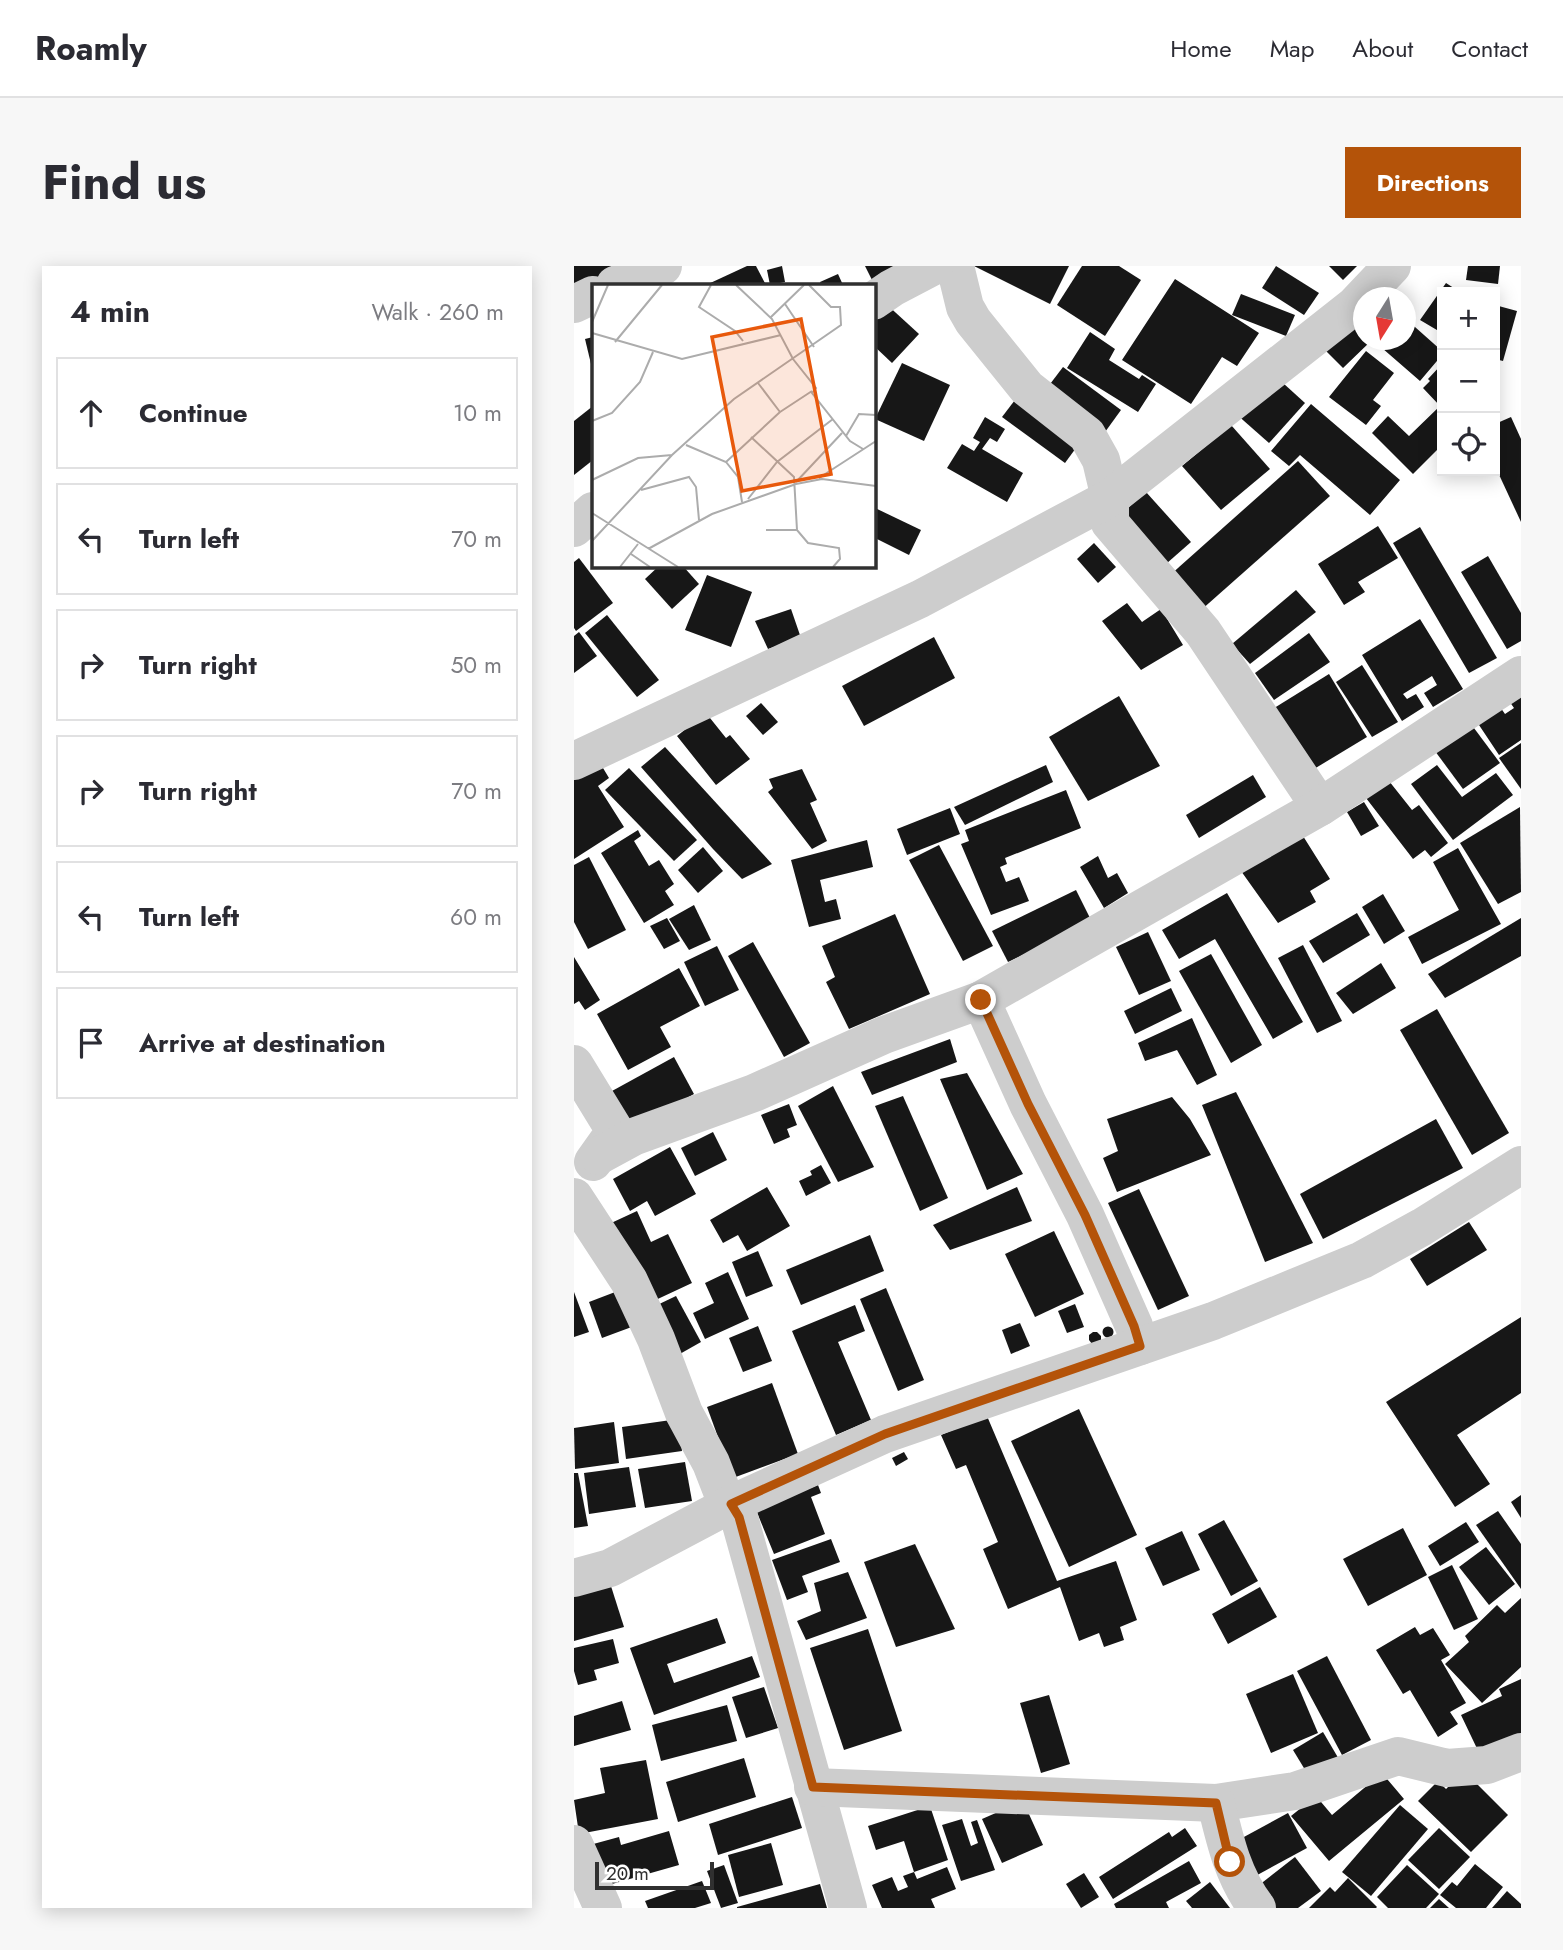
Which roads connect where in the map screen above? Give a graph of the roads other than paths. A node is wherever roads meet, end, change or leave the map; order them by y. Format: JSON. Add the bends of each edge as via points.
{"nodes":[{"id":1,"x":663,"y":266,"type":"edge"},
{"id":2,"x":934,"y":266,"type":"edge"},
{"id":3,"x":955,"y":266,"type":"edge"},
{"id":4,"x":1392,"y":266,"type":"edge"},
{"id":5,"x":618,"y":284,"type":"edge"},
{"id":6,"x":592,"y":295,"type":"edge"},
{"id":7,"x":875,"y":300,"type":"edge"},
{"id":8,"x":574,"y":304,"type":"edge"},
{"id":9,"x":1110,"y":498,"type":"junction"},
{"id":10,"x":592,"y":512,"type":"edge"},
{"id":11,"x":574,"y":528,"type":"edge"},
{"id":12,"x":1521,"y":675,"type":"edge"},
{"id":13,"x":574,"y":761,"type":"edge"},
{"id":14,"x":1320,"y":807,"type":"junction"},
{"id":15,"x":981,"y":1000,"type":"junction"},
{"id":16,"x":574,"y":1064,"type":"edge"},
{"id":17,"x":1521,"y":1166,"type":"edge"},
{"id":18,"x":586,"y":1167,"type":"edge"},
{"id":19,"x":574,"y":1197,"type":"edge"},
{"id":20,"x":1140,"y":1346,"type":"junction"},
{"id":21,"x":731,"y":1504,"type":"junction"},
{"id":22,"x":574,"y":1578,"type":"edge"},
{"id":23,"x":1521,"y":1752,"type":"edge"},
{"id":24,"x":813,"y":1787,"type":"junction"},
{"id":25,"x":1216,"y":1803,"type":"junction"},
{"id":26,"x":574,"y":1844,"type":"edge"},
{"id":27,"x":603,"y":1908,"type":"edge"},
{"id":28,"x":848,"y":1908,"type":"edge"},
{"id":29,"x":1257,"y":1908,"type":"edge"}],
"edges":[{"from":1,"to":5,"type":"street"},
{"from":2,"to":7,"type":"street"},
{"from":3,"to":9,"type":"street","via":[[973,321],[1027,388],[1087,435],[1101,460]]},
{"from":4,"to":9,"type":"street","via":[[1354,306]]},
{"from":6,"to":8,"type":"street"},
{"from":9,"to":13,"type":"street","via":[[919,599]]},
{"from":9,"to":14,"type":"street","via":[[1110,523],[1203,632]]},
{"from":10,"to":11,"type":"street"},
{"from":12,"to":14,"type":"street"},
{"from":14,"to":15,"type":"street"},
{"from":15,"to":18,"type":"street","via":[[633,1137]]},
{"from":15,"to":20,"type":"street","via":[[1085,1215]]},
{"from":16,"to":18,"type":"street","via":[[615,1131]]},
{"from":17,"to":20,"type":"street","via":[[1362,1260]]},
{"from":19,"to":21,"type":"street","via":[[629,1281],[684,1413]]},
{"from":20,"to":21,"type":"street","via":[[885,1434]]},
{"from":21,"to":22,"type":"street","via":[[610,1568]]},
{"from":21,"to":24,"type":"street","via":[[739,1517]]},
{"from":23,"to":25,"type":"street","via":[[1487,1765],[1447,1768],[1398,1756],[1295,1791]]},
{"from":24,"to":25,"type":"street"},
{"from":24,"to":28,"type":"street"},
{"from":25,"to":29,"type":"street","via":[[1230,1862]]},
{"from":26,"to":27,"type":"street"}]}
